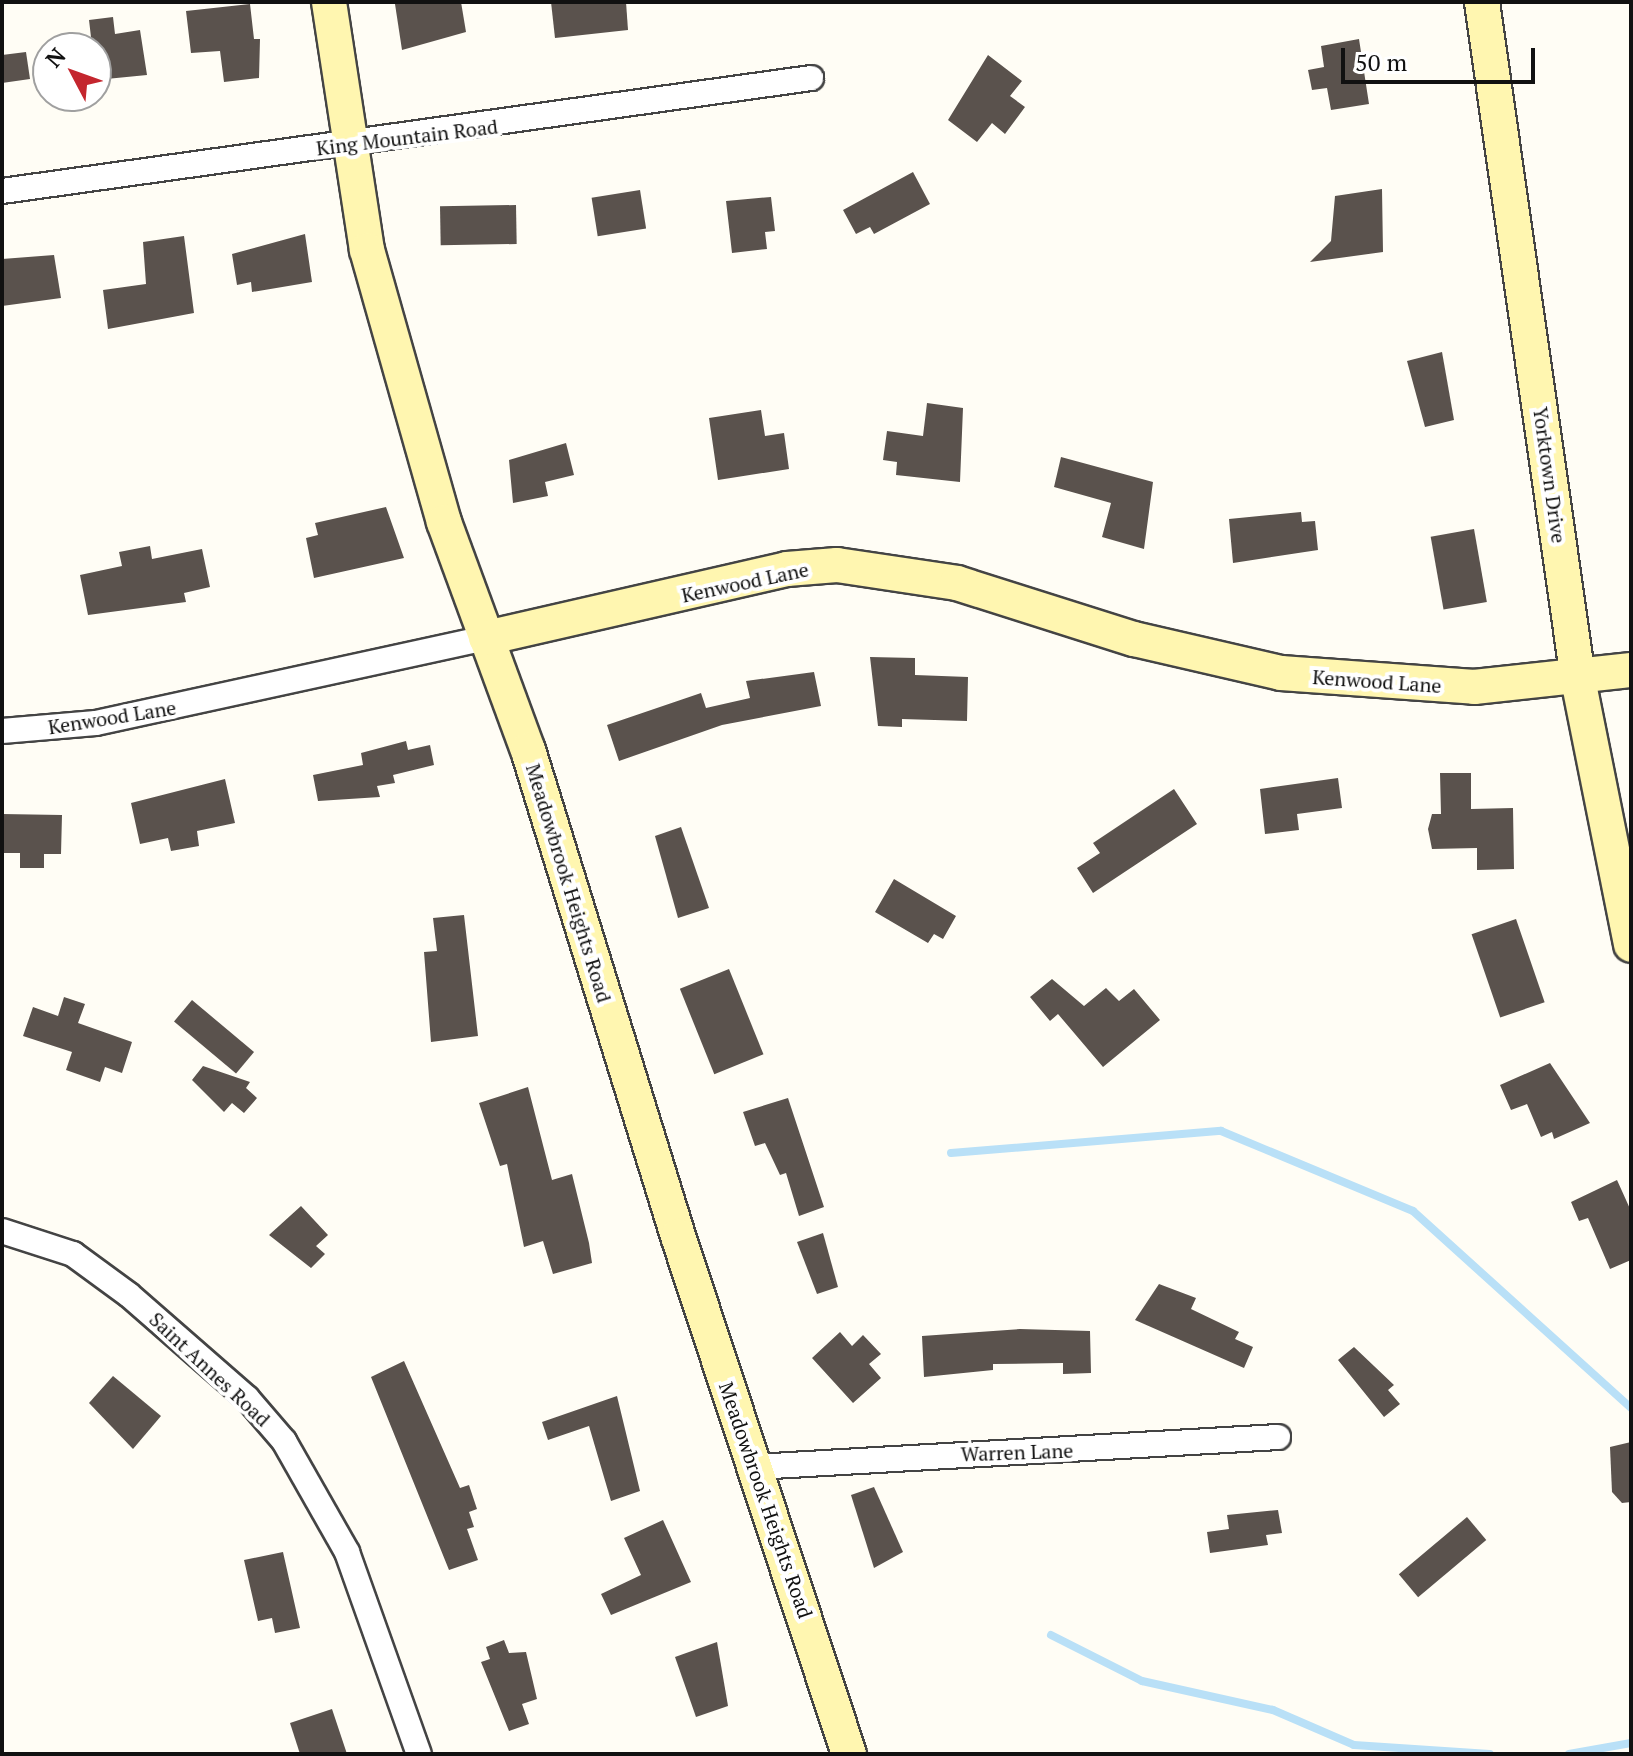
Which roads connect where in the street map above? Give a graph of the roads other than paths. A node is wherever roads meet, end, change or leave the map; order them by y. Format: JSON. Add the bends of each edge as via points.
{"nodes":[{"id":1,"x":329,"y":2,"type":"edge"},
{"id":2,"x":1482,"y":2,"type":"edge"},
{"id":3,"x":811,"y":78,"type":"dead end"},
{"id":4,"x":346,"y":145,"type":"junction"},
{"id":5,"x":2,"y":191,"type":"edge"},
{"id":6,"x":486,"y":638,"type":"junction"},
{"id":7,"x":1631,"y":670,"type":"edge"},
{"id":8,"x":1578,"y":679,"type":"junction"},
{"id":9,"x":2,"y":731,"type":"edge"},
{"id":10,"x":1631,"y":945,"type":"edge"},
{"id":11,"x":2,"y":1231,"type":"edge"},
{"id":12,"x":1278,"y":1437,"type":"dead end"},
{"id":13,"x":755,"y":1467,"type":"junction"},
{"id":14,"x":419,"y":1754,"type":"edge"},
{"id":15,"x":849,"y":1754,"type":"edge"}],
"edges":[{"from":1,"to":4,"type":"street","name":"Meadowbrook Heights Road"},
{"from":2,"to":8,"type":"street","name":"Yorktown Drive"},
{"from":3,"to":4,"type":"street","name":"King Mountain Road"},
{"from":4,"to":5,"type":"street","name":"King Mountain Road"},
{"from":4,"to":6,"type":"street","name":"Meadowbrook Heights Road","via":[[367,250],[444,522]]},
{"from":6,"to":8,"type":"street","name":"Kenwood Lane","via":[[787,569],[837,565],[957,583],[1134,639],[1281,673],[1426,686]]},
{"from":6,"to":9,"type":"street","name":"Kenwood Lane","via":[[96,723]]},
{"from":6,"to":13,"type":"street","name":"Meadowbrook Heights Road","via":[[566,865]]},
{"from":7,"to":8,"type":"street","name":"Kenwood Lane"},
{"from":8,"to":10,"type":"street","name":"Yorktown Drive"},
{"from":11,"to":14,"type":"street","name":"Saint Annes Road","via":[[73,1254],[129,1295],[247,1398],[284,1441],[347,1552]]},
{"from":12,"to":13,"type":"street","name":"Warren Lane"},
{"from":13,"to":15,"type":"street","name":"Meadowbrook Heights Road"}]}
